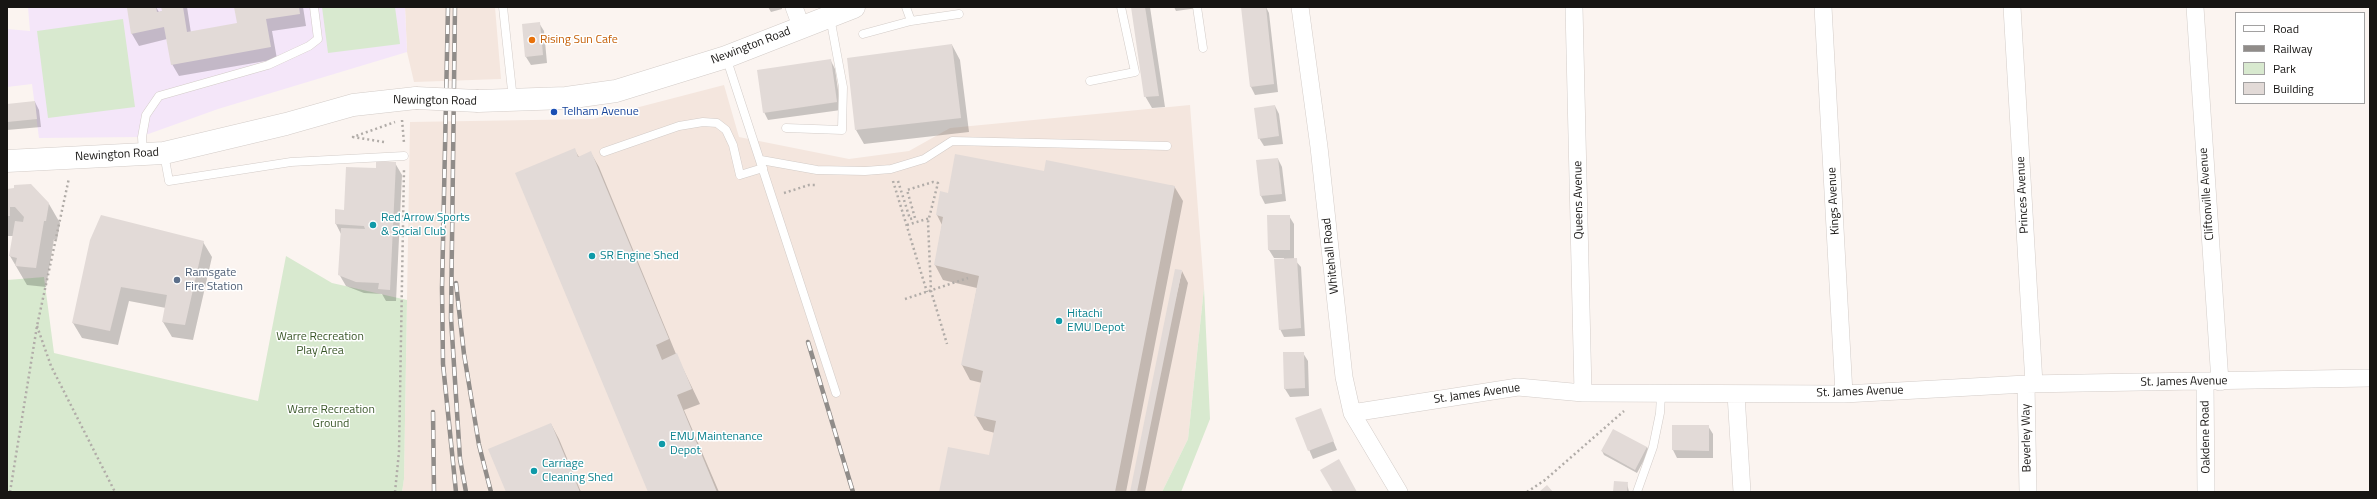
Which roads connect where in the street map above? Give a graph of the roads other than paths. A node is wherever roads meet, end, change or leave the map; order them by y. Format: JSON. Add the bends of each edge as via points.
{"nodes":[{"id":1,"x":314,"y":7,"type":"edge"},
{"id":2,"x":503,"y":7,"type":"edge"},
{"id":3,"x":854,"y":7,"type":"edge"},
{"id":4,"x":906,"y":7,"type":"edge"},
{"id":5,"x":1120,"y":7,"type":"edge"},
{"id":6,"x":1197,"y":7,"type":"edge"},
{"id":7,"x":1300,"y":7,"type":"edge"},
{"id":8,"x":1574,"y":7,"type":"edge"},
{"id":9,"x":1823,"y":7,"type":"edge"},
{"id":10,"x":2012,"y":7,"type":"edge"},
{"id":11,"x":2195,"y":7,"type":"edge"},
{"id":12,"x":959,"y":14,"type":"dead end"},
{"id":13,"x":829,"y":16,"type":"junction"},
{"id":14,"x":798,"y":17,"type":"edge"},
{"id":15,"x":911,"y":20,"type":"junction"},
{"id":16,"x":863,"y":34,"type":"dead end"},
{"id":17,"x":1203,"y":48,"type":"dead end"},
{"id":18,"x":726,"y":57,"type":"junction"},
{"id":19,"x":1090,"y":81,"type":"dead end"},
{"id":20,"x":514,"y":101,"type":"junction"},
{"id":21,"x":786,"y":128,"type":"dead end"},
{"id":22,"x":1167,"y":146,"type":"dead end"},
{"id":23,"x":604,"y":152,"type":"dead end"},
{"id":24,"x":153,"y":154,"type":"junction"},
{"id":25,"x":404,"y":156,"type":"road end"},
{"id":26,"x":7,"y":161,"type":"edge"},
{"id":27,"x":762,"y":164,"type":"junction"},
{"id":28,"x":2370,"y":378,"type":"edge"},
{"id":29,"x":2212,"y":382,"type":"junction"},
{"id":30,"x":2030,"y":384,"type":"junction"},
{"id":31,"x":836,"y":393,"type":"dead end"},
{"id":32,"x":1583,"y":393,"type":"junction"},
{"id":33,"x":1736,"y":394,"type":"junction"},
{"id":34,"x":1844,"y":394,"type":"junction"},
{"id":35,"x":1661,"y":395,"type":"junction"},
{"id":36,"x":1352,"y":413,"type":"junction"},
{"id":37,"x":1399,"y":492,"type":"edge"},
{"id":38,"x":1636,"y":492,"type":"edge"},
{"id":39,"x":1742,"y":492,"type":"edge"},
{"id":40,"x":2028,"y":492,"type":"edge"},
{"id":41,"x":2206,"y":492,"type":"edge"}],
"edges":[{"from":1,"to":24,"type":"lane","via":[[318,39],[309,46],[268,65],[159,96],[146,115],[142,137]]},
{"from":2,"to":20,"type":"lane"},
{"from":3,"to":13,"type":"main road","name":"Newington Road"},
{"from":4,"to":15,"type":"lane"},
{"from":5,"to":19,"type":"lane","via":[[1135,72]]},
{"from":6,"to":17,"type":"lane"},
{"from":7,"to":36,"type":"street","name":"Whitehall Road","via":[[1319,147],[1344,377]]},
{"from":8,"to":32,"type":"street","name":"Queens Avenue"},
{"from":9,"to":34,"type":"street","name":"Kings Avenue"},
{"from":10,"to":30,"type":"street","name":"Princes Avenue"},
{"from":11,"to":29,"type":"street","name":"Cliftonville Avenue"},
{"from":12,"to":15,"type":"lane"},
{"from":13,"to":14,"type":"main road","name":"Newington Road"},
{"from":13,"to":21,"type":"lane","via":[[843,87],[842,130]]},
{"from":14,"to":18,"type":"main road","name":"Newington Road"},
{"from":15,"to":16,"type":"lane"},
{"from":18,"to":20,"type":"main road","name":"Newington Road","via":[[616,91],[566,98]]},
{"from":18,"to":27,"type":"lane"},
{"from":20,"to":24,"type":"main road","name":"Newington Road","bridge":true,"via":[[353,105],[286,124]]},
{"from":22,"to":27,"type":"lane","via":[[952,142],[924,159],[891,168],[865,171],[817,170]]},
{"from":23,"to":27,"type":"lane","via":[[679,126],[703,122],[717,123],[726,130],[740,175]]},
{"from":24,"to":25,"type":"lane","via":[[169,180],[290,162]]},
{"from":24,"to":26,"type":"main road","name":"Newington Road"},
{"from":27,"to":31,"type":"lane"},
{"from":28,"to":29,"type":"street","name":"St. James Avenue"},
{"from":29,"to":30,"type":"street","name":"St. James Avenue"},
{"from":29,"to":41,"type":"street","name":"Oakdene Road"},
{"from":30,"to":34,"type":"street","name":"St. James Avenue"},
{"from":30,"to":40,"type":"street","name":"Beverley Way"},
{"from":32,"to":35,"type":"street","name":"St. James Avenue"},
{"from":32,"to":36,"type":"street","name":"St. James Avenue","via":[[1518,387]]},
{"from":33,"to":34,"type":"street","name":"St. James Avenue"},
{"from":33,"to":35,"type":"street","name":"St. James Avenue"},
{"from":33,"to":39,"type":"street"},
{"from":35,"to":38,"type":"lane","via":[[1653,447]]},
{"from":36,"to":37,"type":"street","name":"Whitehall Road"}]}
